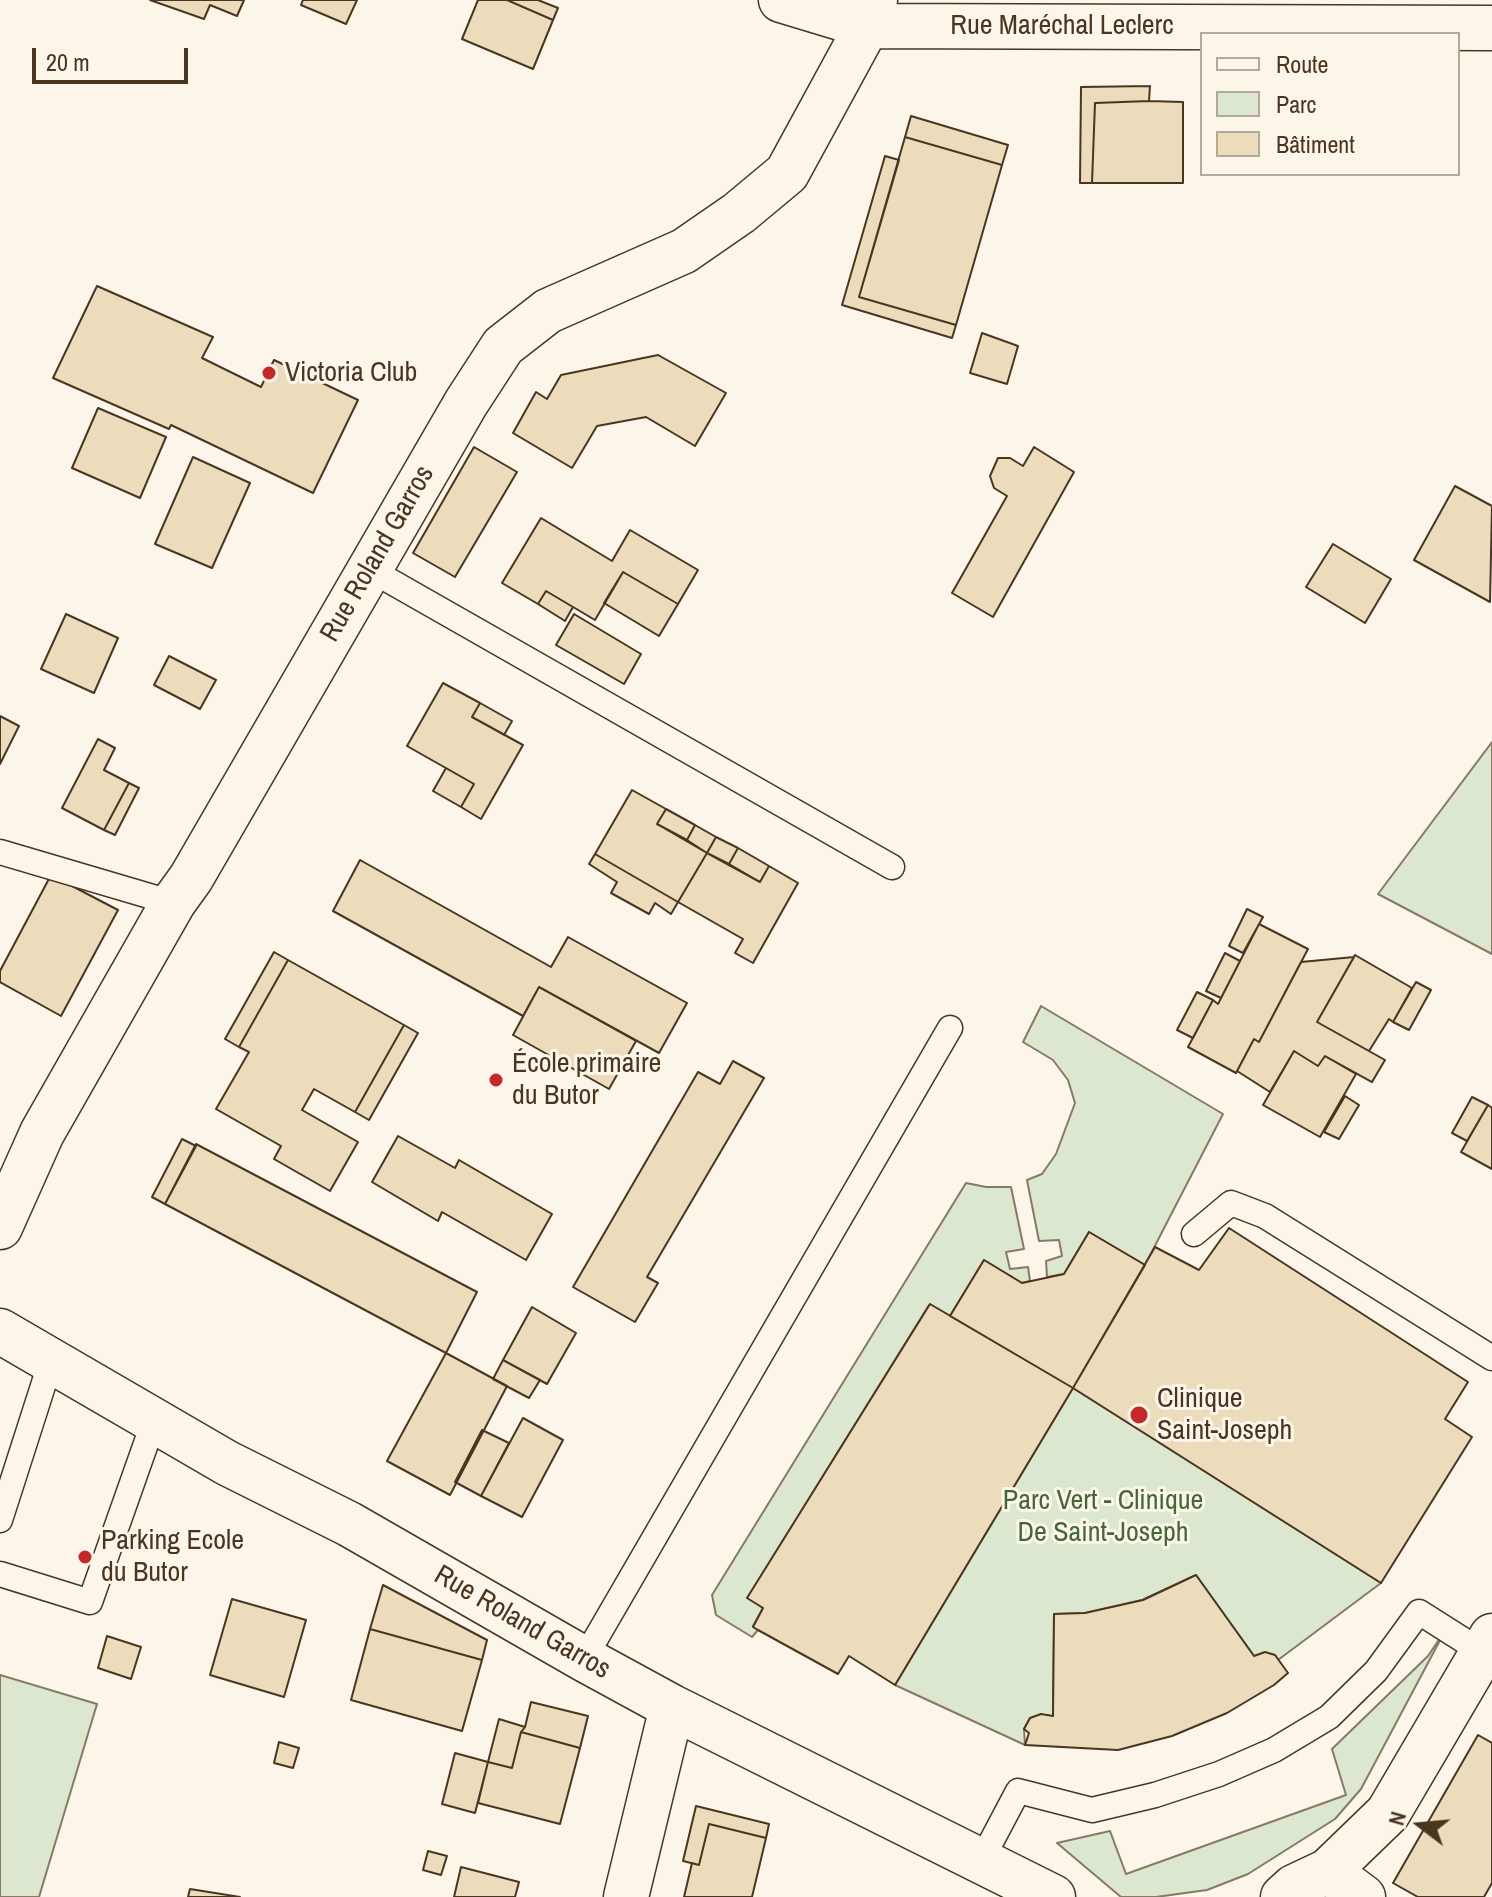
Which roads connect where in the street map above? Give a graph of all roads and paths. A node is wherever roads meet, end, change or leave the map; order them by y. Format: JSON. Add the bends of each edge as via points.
{"nodes":[{"id":1,"x":781,"y":0,"type":"edge"},
{"id":2,"x":871,"y":13,"type":"edge"},
{"id":3,"x":1492,"y":28,"type":"edge"},
{"id":4,"x":369,"y":569,"type":"junction"},
{"id":5,"x":0,"y":852,"type":"edge"},
{"id":6,"x":892,"y":867,"type":"dead end"},
{"id":7,"x":173,"y":903,"type":"junction"},
{"id":8,"x":950,"y":1028,"type":"dead end"},
{"id":9,"x":2,"y":1217,"type":"edge"},
{"id":10,"x":1194,"y":1234,"type":"dead end"},
{"id":11,"x":0,"y":1331,"type":"edge"},
{"id":12,"x":1492,"y":1358,"type":"edge"},
{"id":13,"x":51,"y":1361,"type":"junction"},
{"id":14,"x":154,"y":1421,"type":"junction"},
{"id":15,"x":0,"y":1520,"type":"edge"},
{"id":16,"x":0,"y":1574,"type":"edge"},
{"id":17,"x":1487,"y":1644,"type":"edge"},
{"id":18,"x":584,"y":1659,"type":"junction"},
{"id":19,"x":672,"y":1707,"type":"junction"},
{"id":20,"x":981,"y":1861,"type":"junction"},
{"id":21,"x":1328,"y":1871,"type":"junction"},
{"id":22,"x":626,"y":1897,"type":"edge"},
{"id":23,"x":1053,"y":1897,"type":"edge"},
{"id":24,"x":1283,"y":1897,"type":"edge"},
{"id":25,"x":1363,"y":1897,"type":"edge"}],
"edges":[{"from":1,"to":2,"type":"street","name":"Rue Maréchal Leclerc"},
{"from":2,"to":3,"type":"street","name":"Rue Maréchal Leclerc"},
{"from":2,"to":4,"type":"street","name":"Rue Roland Garros","via":[[787,173],[684,251],[548,311],[503,346]]},
{"from":4,"to":6,"type":"lane"},
{"from":4,"to":7,"type":"street","name":"Rue Roland Garros"},
{"from":5,"to":7,"type":"lane"},
{"from":7,"to":9,"type":"street","name":"Rue Roland Garros","via":[[42,1133]]},
{"from":8,"to":18,"type":"lane"},
{"from":10,"to":12,"type":"lane","via":[[1231,1203],[1265,1216]]},
{"from":11,"to":13,"type":"street","name":"Rue Roland Garros"},
{"from":13,"to":14,"type":"street","name":"Rue Roland Garros"},
{"from":13,"to":15,"type":"lane"},
{"from":14,"to":16,"type":"lane","via":[[90,1602]]},
{"from":14,"to":18,"type":"street","name":"Rue Roland Garros","via":[[349,1524]]},
{"from":17,"to":20,"type":"lane","via":[[1419,1612],[1376,1671],[1329,1717],[1274,1750],[1219,1774],[1092,1810],[1018,1791]]},
{"from":17,"to":21,"type":"street","via":[[1388,1813]]},
{"from":18,"to":19,"type":"street","name":"Rue Roland Garros"},
{"from":19,"to":20,"type":"street","name":"Rue Roland Garros"},
{"from":19,"to":22,"type":"street"},
{"from":20,"to":23,"type":"street","name":"Rue Roland Garros"},
{"from":21,"to":24,"type":"street"},
{"from":21,"to":25,"type":"street"}]}
